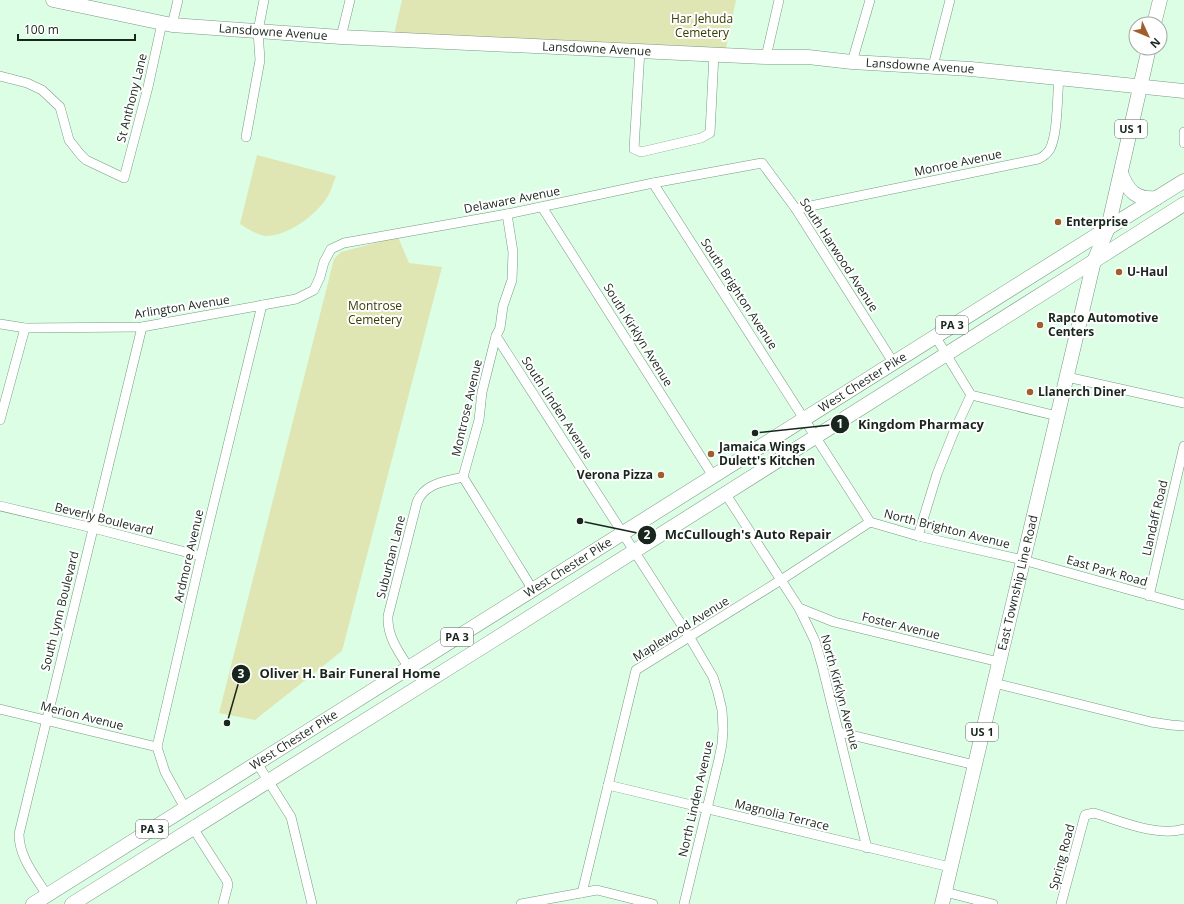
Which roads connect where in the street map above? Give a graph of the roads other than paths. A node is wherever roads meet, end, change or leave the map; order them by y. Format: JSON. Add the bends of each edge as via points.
{"nodes":[{"id":1,"x":53,"y":0,"type":"edge"},
{"id":2,"x":178,"y":0,"type":"edge"},
{"id":3,"x":264,"y":0,"type":"edge"},
{"id":4,"x":350,"y":0,"type":"edge"},
{"id":5,"x":779,"y":0,"type":"edge"},
{"id":6,"x":870,"y":0,"type":"edge"},
{"id":7,"x":950,"y":0,"type":"edge"},
{"id":8,"x":1160,"y":0,"type":"edge"},
{"id":9,"x":95,"y":5,"type":"edge"},
{"id":10,"x":1156,"y":16,"type":"edge"},
{"id":11,"x":167,"y":24,"type":"junction"},
{"id":12,"x":258,"y":31,"type":"junction"},
{"id":13,"x":341,"y":37,"type":"junction"},
{"id":14,"x":640,"y":50,"type":"junction"},
{"id":15,"x":714,"y":54,"type":"junction"},
{"id":16,"x":1148,"y":56,"type":"edge"},
{"id":17,"x":766,"y":57,"type":"junction"},
{"id":18,"x":852,"y":62,"type":"junction"},
{"id":19,"x":933,"y":66,"type":"junction"},
{"id":20,"x":0,"y":76,"type":"edge"},
{"id":21,"x":1059,"y":78,"type":"junction"},
{"id":22,"x":1142,"y":86,"type":"junction"},
{"id":23,"x":1184,"y":91,"type":"edge"},
{"id":24,"x":1184,"y":132,"type":"edge"},
{"id":25,"x":246,"y":137,"type":"dead end"},
{"id":26,"x":1184,"y":143,"type":"edge"},
{"id":27,"x":762,"y":163,"type":"joint"},
{"id":28,"x":1121,"y":173,"type":"junction"},
{"id":29,"x":1184,"y":181,"type":"edge"},
{"id":30,"x":653,"y":183,"type":"junction"},
{"id":31,"x":1157,"y":198,"type":"junction"},
{"id":32,"x":1184,"y":204,"type":"edge"},
{"id":33,"x":542,"y":207,"type":"junction"},
{"id":34,"x":796,"y":209,"type":"junction"},
{"id":35,"x":507,"y":214,"type":"junction"},
{"id":36,"x":1108,"y":228,"type":"junction"},
{"id":37,"x":1094,"y":261,"type":"junction"},
{"id":38,"x":296,"y":299,"type":"joint"},
{"id":39,"x":262,"y":305,"type":"junction"},
{"id":40,"x":0,"y":324,"type":"edge"},
{"id":41,"x":142,"y":327,"type":"junction"},
{"id":42,"x":25,"y":328,"type":"junction"},
{"id":43,"x":496,"y":336,"type":"junction"},
{"id":44,"x":935,"y":336,"type":"junction"},
{"id":45,"x":946,"y":354,"type":"junction"},
{"id":46,"x":893,"y":362,"type":"junction"},
{"id":47,"x":1067,"y":377,"type":"junction"},
{"id":48,"x":971,"y":395,"type":"junction"},
{"id":49,"x":1184,"y":403,"type":"edge"},
{"id":50,"x":1057,"y":416,"type":"junction"},
{"id":51,"x":804,"y":418,"type":"junction"},
{"id":52,"x":0,"y":420,"type":"edge"},
{"id":53,"x":816,"y":436,"type":"junction"},
{"id":54,"x":1184,"y":446,"type":"edge"},
{"id":55,"x":713,"y":476,"type":"junction"},
{"id":56,"x":463,"y":477,"type":"junction"},
{"id":57,"x":725,"y":493,"type":"junction"},
{"id":58,"x":0,"y":506,"type":"edge"},
{"id":59,"x":870,"y":522,"type":"junction"},
{"id":60,"x":93,"y":528,"type":"junction"},
{"id":61,"x":622,"y":533,"type":"junction"},
{"id":62,"x":918,"y":536,"type":"junction"},
{"id":63,"x":634,"y":550,"type":"junction"},
{"id":64,"x":201,"y":556,"type":"junction"},
{"id":65,"x":1023,"y":560,"type":"junction"},
{"id":66,"x":781,"y":580,"type":"junction"},
{"id":67,"x":533,"y":590,"type":"junction"},
{"id":68,"x":1149,"y":596,"type":"junction"},
{"id":69,"x":1184,"y":605,"type":"edge"},
{"id":70,"x":799,"y":608,"type":"junction"},
{"id":71,"x":690,"y":638,"type":"junction"},
{"id":72,"x":999,"y":662,"type":"junction"},
{"id":73,"x":408,"y":668,"type":"junction"},
{"id":74,"x":994,"y":683,"type":"junction"},
{"id":75,"x":0,"y":708,"type":"edge"},
{"id":76,"x":47,"y":719,"type":"junction"},
{"id":77,"x":1184,"y":726,"type":"edge"},
{"id":78,"x":839,"y":732,"type":"junction"},
{"id":79,"x":157,"y":747,"type":"junction"},
{"id":80,"x":257,"y":763,"type":"junction"},
{"id":81,"x":974,"y":765,"type":"junction"},
{"id":82,"x":268,"y":780,"type":"junction"},
{"id":83,"x":608,"y":784,"type":"junction"},
{"id":84,"x":185,"y":808,"type":"junction"},
{"id":85,"x":708,"y":809,"type":"junction"},
{"id":86,"x":193,"y":828,"type":"junction"},
{"id":87,"x":1184,"y":829,"type":"edge"},
{"id":88,"x":867,"y":848,"type":"junction"},
{"id":89,"x":950,"y":867,"type":"junction"},
{"id":90,"x":582,"y":893,"type":"junction"},
{"id":91,"x":47,"y":895,"type":"junction"},
{"id":92,"x":943,"y":898,"type":"edge"},
{"id":93,"x":625,"y":901,"type":"edge"},
{"id":94,"x":33,"y":904,"type":"edge"},
{"id":95,"x":72,"y":904,"type":"edge"},
{"id":96,"x":223,"y":904,"type":"edge"},
{"id":97,"x":312,"y":904,"type":"edge"},
{"id":98,"x":521,"y":904,"type":"edge"},
{"id":99,"x":653,"y":904,"type":"edge"},
{"id":100,"x":684,"y":904,"type":"edge"},
{"id":101,"x":993,"y":904,"type":"edge"},
{"id":102,"x":1061,"y":904,"type":"edge"}],
"edges":[{"from":1,"to":9,"type":"main road","name":"Lansdowne Avenue"},
{"from":2,"to":11,"type":"street","name":"St Anthony Lane"},
{"from":3,"to":12,"type":"street"},
{"from":4,"to":13,"type":"street"},
{"from":5,"to":17,"type":"street"},
{"from":6,"to":18,"type":"street"},
{"from":7,"to":19,"type":"street"},
{"from":8,"to":10,"type":"main road"},
{"from":9,"to":11,"type":"main road","name":"Lansdowne Avenue"},
{"from":11,"to":12,"type":"main road","name":"Lansdowne Avenue"},
{"from":11,"to":20,"type":"street","name":"St Anthony Lane","via":[[124,178],[86,160],[80,154],[69,140],[60,107],[42,90]]},
{"from":12,"to":13,"type":"main road","name":"Lansdowne Avenue"},
{"from":12,"to":25,"type":"street","via":[[260,60]]},
{"from":13,"to":14,"type":"main road","name":"Lansdowne Avenue"},
{"from":14,"to":15,"type":"main road","name":"Lansdowne Avenue"},
{"from":14,"to":15,"type":"street","via":[[634,150],[640,152],[701,138],[710,132]]},
{"from":15,"to":17,"type":"main road","name":"Lansdowne Avenue"},
{"from":16,"to":22,"type":"main road","number":"US 1"},
{"from":17,"to":18,"type":"main road","name":"Lansdowne Avenue","via":[[808,57]]},
{"from":18,"to":19,"type":"main road","name":"Lansdowne Avenue"},
{"from":19,"to":21,"type":"main road","name":"Lansdowne Avenue"},
{"from":21,"to":22,"type":"main road","name":"Lansdowne Avenue"},
{"from":21,"to":34,"type":"street","name":"Monroe Avenue","via":[[1053,141],[1044,156],[1038,159]]},
{"from":22,"to":23,"type":"main road","name":"Lansdowne Avenue"},
{"from":22,"to":28,"type":"main road","number":"US 1"},
{"from":24,"to":26,"type":"street"},
{"from":27,"to":30,"type":"street","name":"Delaware Avenue"},
{"from":27,"to":34,"type":"street","name":"South Harwood Avenue"},
{"from":28,"to":31,"type":"main road","via":[[1127,187],[1133,193],[1143,198]]},
{"from":28,"to":36,"type":"main road","number":"US 1"},
{"from":29,"to":31,"type":"main road","name":"West Chester Pike","number":"PA 3"},
{"from":30,"to":33,"type":"street","name":"Delaware Avenue"},
{"from":30,"to":51,"type":"street","name":"South Brighton Avenue"},
{"from":31,"to":36,"type":"main road","name":"West Chester Pike","number":"PA 3"},
{"from":32,"to":37,"type":"main road","name":"West Chester Pike","number":"PA 3"},
{"from":33,"to":35,"type":"street","name":"Delaware Avenue"},
{"from":33,"to":55,"type":"street","name":"South Kirklyn Avenue"},
{"from":34,"to":46,"type":"street","name":"South Harwood Avenue"},
{"from":35,"to":38,"type":"street","name":"Delaware Avenue","via":[[344,243],[331,249],[314,290]]},
{"from":35,"to":43,"type":"street","name":"Montrose Avenue","via":[[513,252],[512,280]]},
{"from":36,"to":37,"type":"main road","number":"US 1"},
{"from":36,"to":44,"type":"main road","name":"West Chester Pike","number":"PA 3"},
{"from":37,"to":45,"type":"main road","name":"West Chester Pike","number":"PA 3"},
{"from":37,"to":47,"type":"main road","name":"East Township Line Road","number":"US 1"},
{"from":38,"to":39,"type":"street","name":"Arlington Avenue"},
{"from":39,"to":41,"type":"street","name":"Arlington Avenue"},
{"from":39,"to":64,"type":"street","name":"Ardmore Avenue"},
{"from":40,"to":42,"type":"street","name":"Arlington Avenue"},
{"from":41,"to":42,"type":"street","name":"Arlington Avenue"},
{"from":41,"to":60,"type":"street","name":"South Lynn Boulevard"},
{"from":42,"to":52,"type":"street"},
{"from":43,"to":56,"type":"street","name":"Montrose Avenue","via":[[482,392],[479,420]]},
{"from":43,"to":61,"type":"street","name":"South Linden Avenue"},
{"from":44,"to":45,"type":"street"},
{"from":44,"to":46,"type":"main road","name":"West Chester Pike","number":"PA 3"},
{"from":45,"to":48,"type":"street"},
{"from":45,"to":53,"type":"main road","name":"West Chester Pike","number":"PA 3"},
{"from":46,"to":51,"type":"main road","name":"West Chester Pike","number":"PA 3"},
{"from":47,"to":49,"type":"street"},
{"from":47,"to":50,"type":"main road","name":"East Township Line Road","number":"US 1"},
{"from":48,"to":50,"type":"street"},
{"from":48,"to":62,"type":"street","via":[[942,460]]},
{"from":50,"to":65,"type":"main road","name":"East Township Line Road","number":"US 1"},
{"from":51,"to":53,"type":"street","name":"South Brighton Avenue"},
{"from":51,"to":55,"type":"main road","name":"West Chester Pike","number":"PA 3"},
{"from":53,"to":57,"type":"main road","name":"West Chester Pike","number":"PA 3"},
{"from":53,"to":59,"type":"street","name":"North Brighton Avenue"},
{"from":54,"to":68,"type":"street","name":"Llandaff Road"},
{"from":55,"to":61,"type":"main road","name":"West Chester Pike","number":"PA 3"},
{"from":56,"to":67,"type":"street"},
{"from":56,"to":73,"type":"street","name":"Suburban Lane","via":[[433,485],[420,495],[417,502],[388,616],[391,639]]},
{"from":57,"to":63,"type":"main road","name":"West Chester Pike","number":"PA 3"},
{"from":57,"to":66,"type":"street","name":"North Kirklyn Avenue"},
{"from":58,"to":60,"type":"street","name":"Beverly Boulevard"},
{"from":59,"to":62,"type":"street","name":"North Brighton Avenue"},
{"from":59,"to":66,"type":"street","name":"Maplewood Avenue"},
{"from":60,"to":64,"type":"street","name":"Beverly Boulevard"},
{"from":60,"to":76,"type":"street","name":"South Lynn Boulevard"},
{"from":61,"to":63,"type":"street","name":"North Linden Avenue"},
{"from":61,"to":67,"type":"main road","name":"West Chester Pike","number":"PA 3"},
{"from":62,"to":65,"type":"street","name":"North Brighton Avenue"},
{"from":63,"to":71,"type":"street","name":"North Linden Avenue"},
{"from":63,"to":82,"type":"main road","name":"West Chester Pike","number":"PA 3"},
{"from":64,"to":79,"type":"street","name":"Ardmore Avenue"},
{"from":65,"to":68,"type":"street","name":"East Park Road"},
{"from":65,"to":72,"type":"main road","name":"East Township Line Road","number":"US 1"},
{"from":66,"to":70,"type":"street","name":"North Kirklyn Avenue"},
{"from":66,"to":71,"type":"street","name":"Maplewood Avenue"},
{"from":67,"to":73,"type":"main road","name":"West Chester Pike","number":"PA 3"},
{"from":68,"to":69,"type":"street","name":"East Park Road"},
{"from":70,"to":72,"type":"street","name":"Foster Avenue","via":[[834,622]]},
{"from":70,"to":78,"type":"street","name":"North Kirklyn Avenue","via":[[819,653]]},
{"from":71,"to":83,"type":"street","name":"Maplewood Avenue","via":[[636,670]]},
{"from":71,"to":85,"type":"street","name":"North Linden Avenue","via":[[713,677],[722,710],[722,744]]},
{"from":72,"to":74,"type":"main road","name":"East Township Line Road","number":"US 1"},
{"from":73,"to":80,"type":"main road","name":"West Chester Pike","number":"PA 3"},
{"from":74,"to":77,"type":"street","via":[[1151,722]]},
{"from":74,"to":81,"type":"main road","name":"East Township Line Road","number":"US 1"},
{"from":75,"to":76,"type":"street","name":"Merion Avenue"},
{"from":76,"to":79,"type":"street","name":"Merion Avenue"},
{"from":76,"to":91,"type":"street","name":"South Lynn Boulevard","via":[[19,834],[19,844],[24,858]]},
{"from":78,"to":81,"type":"street"},
{"from":78,"to":88,"type":"street","name":"North Kirklyn Avenue"},
{"from":79,"to":84,"type":"street","via":[[165,772]]},
{"from":80,"to":82,"type":"street"},
{"from":80,"to":84,"type":"main road","name":"West Chester Pike","number":"PA 3"},
{"from":81,"to":89,"type":"main road","name":"East Township Line Road","number":"US 1"},
{"from":82,"to":86,"type":"main road","name":"West Chester Pike","number":"PA 3"},
{"from":82,"to":97,"type":"street","via":[[291,817]]},
{"from":83,"to":85,"type":"street","name":"Magnolia Terrace"},
{"from":83,"to":90,"type":"street","name":"Maplewood Avenue"},
{"from":84,"to":91,"type":"main road","name":"West Chester Pike","number":"PA 3"},
{"from":85,"to":88,"type":"street","name":"Magnolia Terrace"},
{"from":85,"to":100,"type":"street","name":"North Linden Avenue"},
{"from":86,"to":95,"type":"main road","name":"West Chester Pike","number":"PA 3"},
{"from":86,"to":96,"type":"street","via":[[227,882]]},
{"from":87,"to":102,"type":"street","name":"Spring Road","via":[[1174,832],[1152,830],[1094,813],[1085,815]]},
{"from":88,"to":89,"type":"street","name":"Magnolia Terrace"},
{"from":89,"to":92,"type":"main road","name":"East Township Line Road","number":"US 1"},
{"from":90,"to":93,"type":"street","via":[[597,890]]},
{"from":90,"to":98,"type":"street"},
{"from":91,"to":94,"type":"main road","name":"West Chester Pike","number":"PA 3"},
{"from":92,"to":101,"type":"street"},
{"from":93,"to":99,"type":"street"}]}
